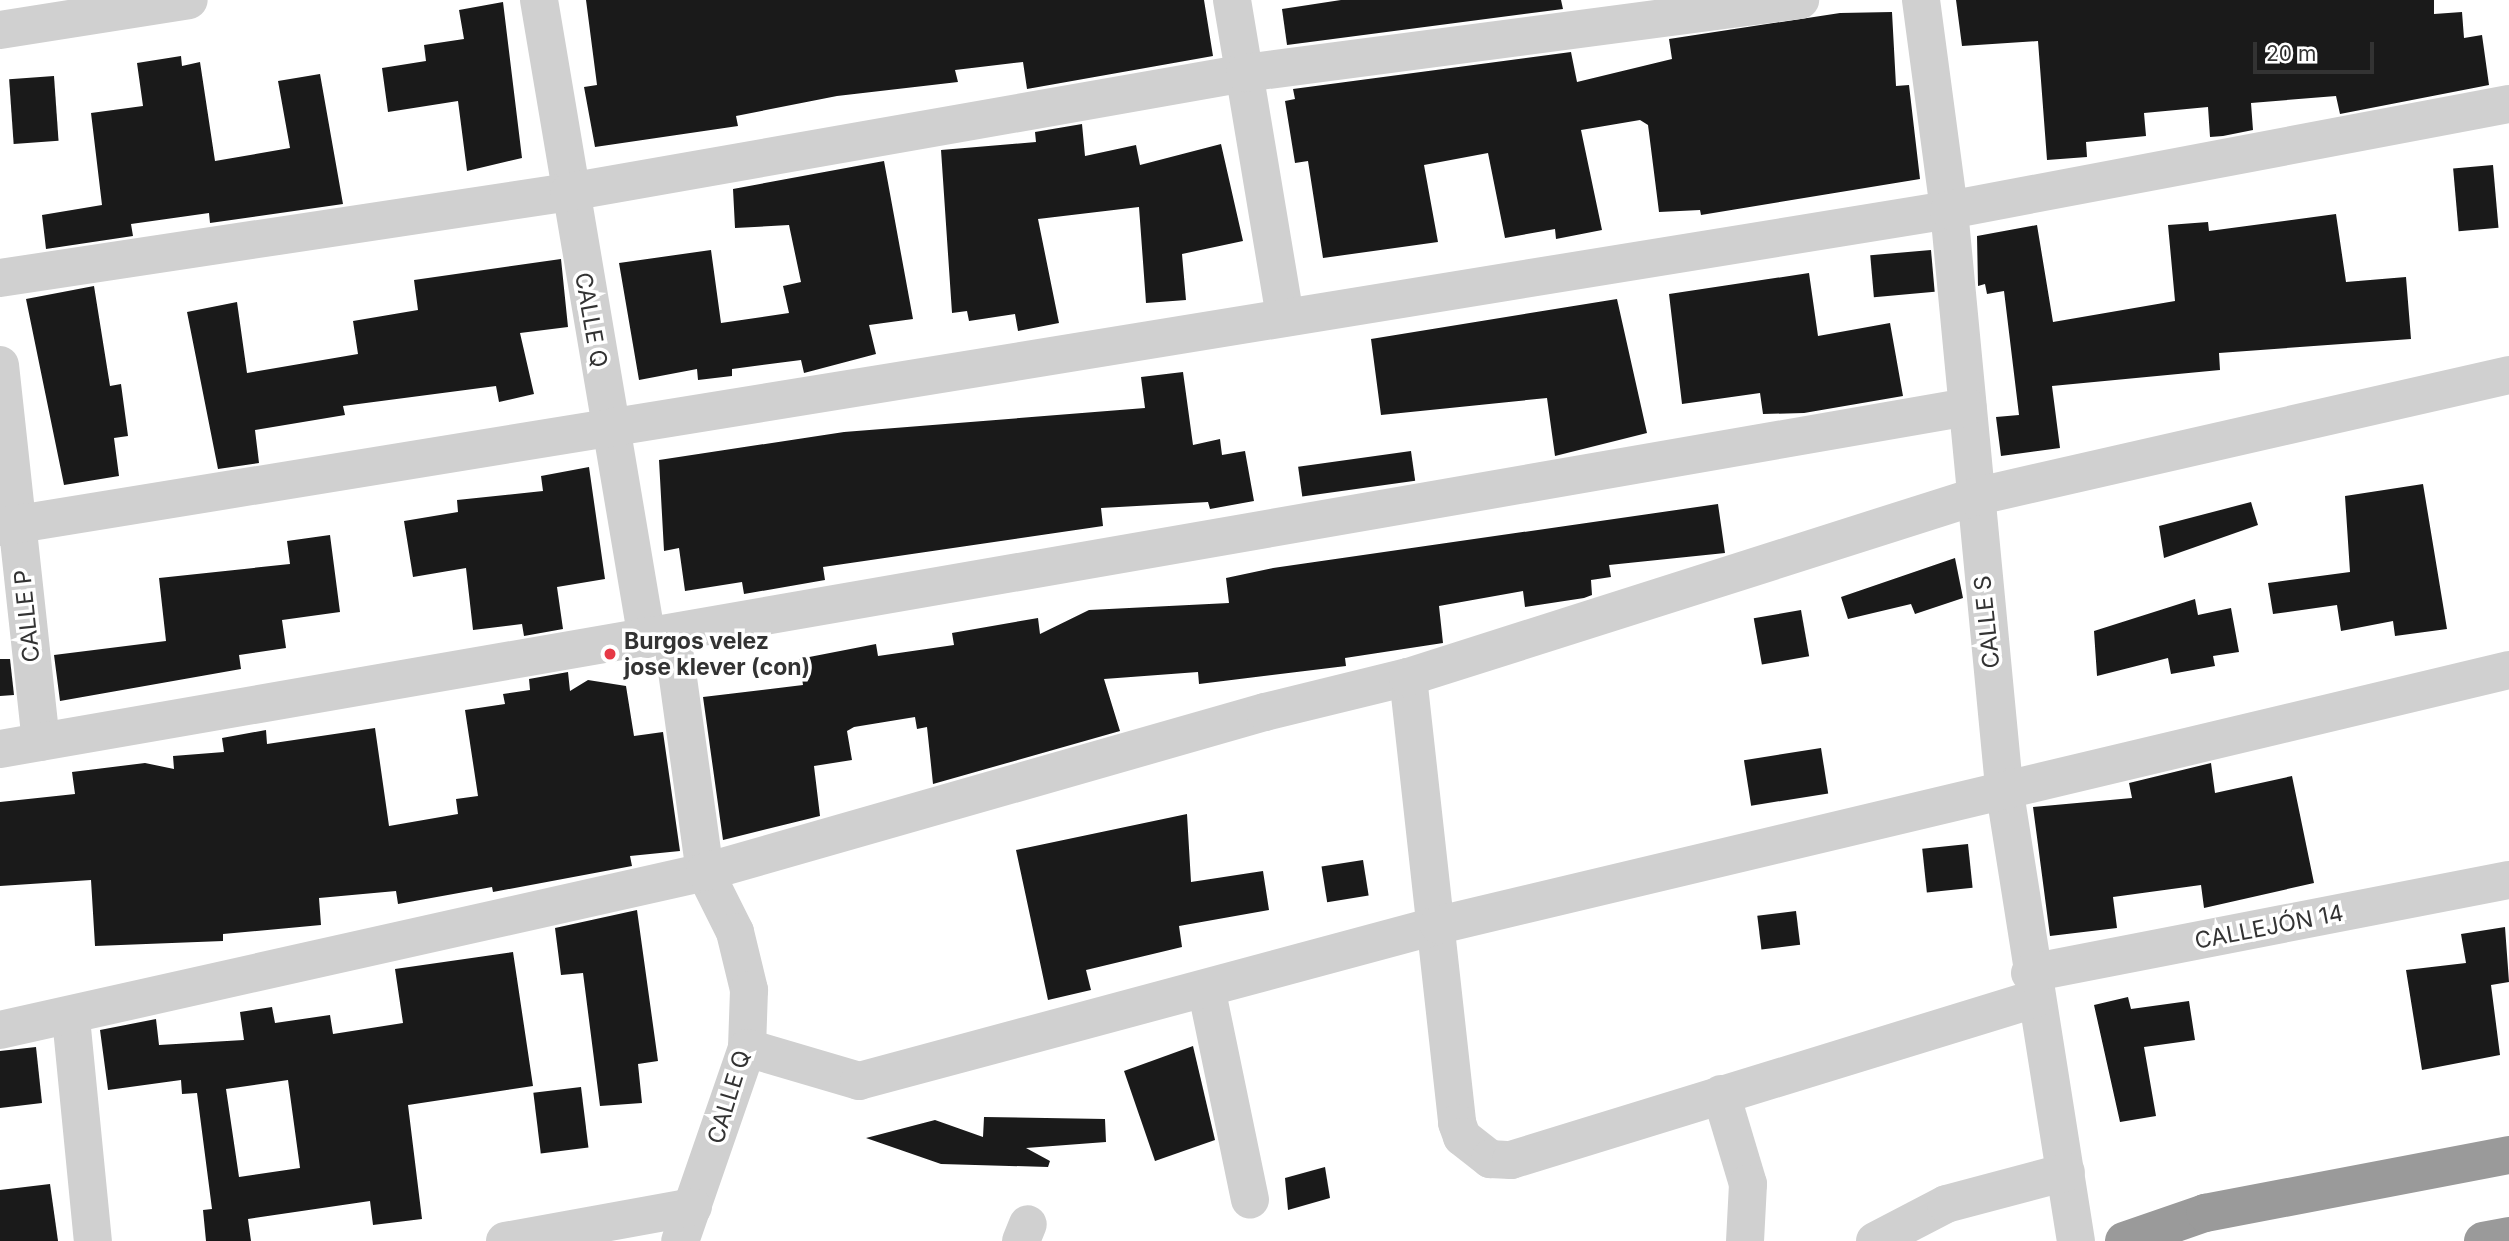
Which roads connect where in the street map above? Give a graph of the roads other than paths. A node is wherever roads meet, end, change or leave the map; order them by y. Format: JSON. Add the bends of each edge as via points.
{"nodes":[{"id":1,"x":190,"y":0,"type":"edge"},
{"id":2,"x":539,"y":0,"type":"edge"},
{"id":3,"x":1232,"y":0,"type":"edge"},
{"id":4,"x":1800,"y":0,"type":"edge"},
{"id":5,"x":1921,"y":0,"type":"edge"},
{"id":6,"x":0,"y":30,"type":"edge"},
{"id":7,"x":1245,"y":72,"type":"junction"},
{"id":8,"x":2509,"y":104,"type":"edge"},
{"id":9,"x":569,"y":192,"type":"junction"},
{"id":10,"x":1950,"y":210,"type":"junction"},
{"id":11,"x":0,"y":278,"type":"edge"},
{"id":12,"x":1285,"y":316,"type":"junction"},
{"id":13,"x":0,"y":365,"type":"edge"},
{"id":14,"x":2509,"y":375,"type":"edge"},
{"id":15,"x":1967,"y":407,"type":"junction"},
{"id":16,"x":611,"y":430,"type":"junction"},
{"id":17,"x":1974,"y":497,"type":"junction"},
{"id":18,"x":8,"y":525,"type":"edge"},
{"id":19,"x":660,"y":637,"type":"junction"},
{"id":20,"x":2509,"y":670,"type":"edge"},
{"id":21,"x":1408,"y":677,"type":"junction"},
{"id":22,"x":41,"y":742,"type":"junction"},
{"id":23,"x":0,"y":750,"type":"edge"},
{"id":24,"x":2004,"y":787,"type":"junction"},
{"id":25,"x":705,"y":872,"type":"junction"},
{"id":26,"x":2509,"y":880,"type":"edge"},
{"id":27,"x":1439,"y":925,"type":"junction"},
{"id":28,"x":2032,"y":986,"type":"junction"},
{"id":29,"x":1207,"y":992,"type":"junction"},
{"id":30,"x":71,"y":1018,"type":"junction"},
{"id":31,"x":0,"y":1030,"type":"edge"},
{"id":32,"x":747,"y":1048,"type":"junction"},
{"id":33,"x":1721,"y":1094,"type":"junction"},
{"id":34,"x":2509,"y":1155,"type":"edge"},
{"id":35,"x":2066,"y":1172,"type":"junction"},
{"id":36,"x":1250,"y":1200,"type":"dead end"},
{"id":37,"x":687,"y":1224,"type":"edge"},
{"id":38,"x":2509,"y":1236,"type":"edge"},
{"id":39,"x":93,"y":1241,"type":"edge"},
{"id":40,"x":505,"y":1241,"type":"edge"},
{"id":41,"x":1745,"y":1241,"type":"edge"},
{"id":42,"x":1875,"y":1241,"type":"edge"},
{"id":43,"x":2076,"y":1241,"type":"edge"},
{"id":44,"x":2124,"y":1241,"type":"edge"},
{"id":45,"x":2483,"y":1241,"type":"edge"}],
"edges":[{"from":1,"to":6,"type":"street"},
{"from":2,"to":9,"type":"street","name":"CALLE Q"},
{"from":3,"to":7,"type":"street"},
{"from":4,"to":7,"type":"street"},
{"from":5,"to":10,"type":"street","name":"CALLE S"},
{"from":7,"to":9,"type":"street"},
{"from":7,"to":12,"type":"street"},
{"from":8,"to":10,"type":"street"},
{"from":9,"to":11,"type":"street"},
{"from":9,"to":16,"type":"street","name":"CALLE Q"},
{"from":10,"to":12,"type":"street"},
{"from":10,"to":15,"type":"street","name":"CALLE S"},
{"from":12,"to":16,"type":"street"},
{"from":13,"to":18,"type":"street","name":"CALLE P"},
{"from":14,"to":17,"type":"street"},
{"from":15,"to":17,"type":"street","name":"CALLE S"},
{"from":15,"to":19,"type":"street"},
{"from":16,"to":18,"type":"street"},
{"from":16,"to":19,"type":"street","name":"CALLE Q"},
{"from":17,"to":21,"type":"street"},
{"from":17,"to":24,"type":"street","name":"CALLE S"},
{"from":18,"to":22,"type":"street","name":"CALLE P"},
{"from":19,"to":22,"type":"street"},
{"from":19,"to":25,"type":"street","name":"CALLE Q"},
{"from":20,"to":24,"type":"street"},
{"from":21,"to":25,"type":"street","via":[[1265,712]]},
{"from":21,"to":27,"type":"street","name":"CALLEJÓN 14"},
{"from":22,"to":23,"type":"street"},
{"from":24,"to":27,"type":"street"},
{"from":24,"to":28,"type":"street","name":"CALLE S"},
{"from":25,"to":30,"type":"street"},
{"from":25,"to":32,"type":"street","name":"CALLE Q","via":[[734,932],[749,990]]},
{"from":26,"to":28,"type":"street","name":"CALLEJÓN 14"},
{"from":27,"to":29,"type":"street"},
{"from":27,"to":33,"type":"street","name":"CALLEJÓN 14","via":[[1457,1123],[1477,1151],[1511,1160]]},
{"from":28,"to":33,"type":"street","name":"CALLEJÓN 14"},
{"from":28,"to":35,"type":"street","name":"CALLE S"},
{"from":29,"to":32,"type":"street","via":[[859,1081]]},
{"from":29,"to":36,"type":"street"},
{"from":30,"to":31,"type":"street"},
{"from":30,"to":39,"type":"street"},
{"from":32,"to":37,"type":"street","name":"CALLE Q"},
{"from":33,"to":41,"type":"street","via":[[1748,1184]]},
{"from":34,"to":44,"type":"highway","via":[[2205,1213]]},
{"from":35,"to":42,"type":"street","via":[[1946,1204]]},
{"from":35,"to":43,"type":"street","name":"CALLE S"},
{"from":37,"to":40,"type":"street"},
{"from":38,"to":45,"type":"highway"}]}
